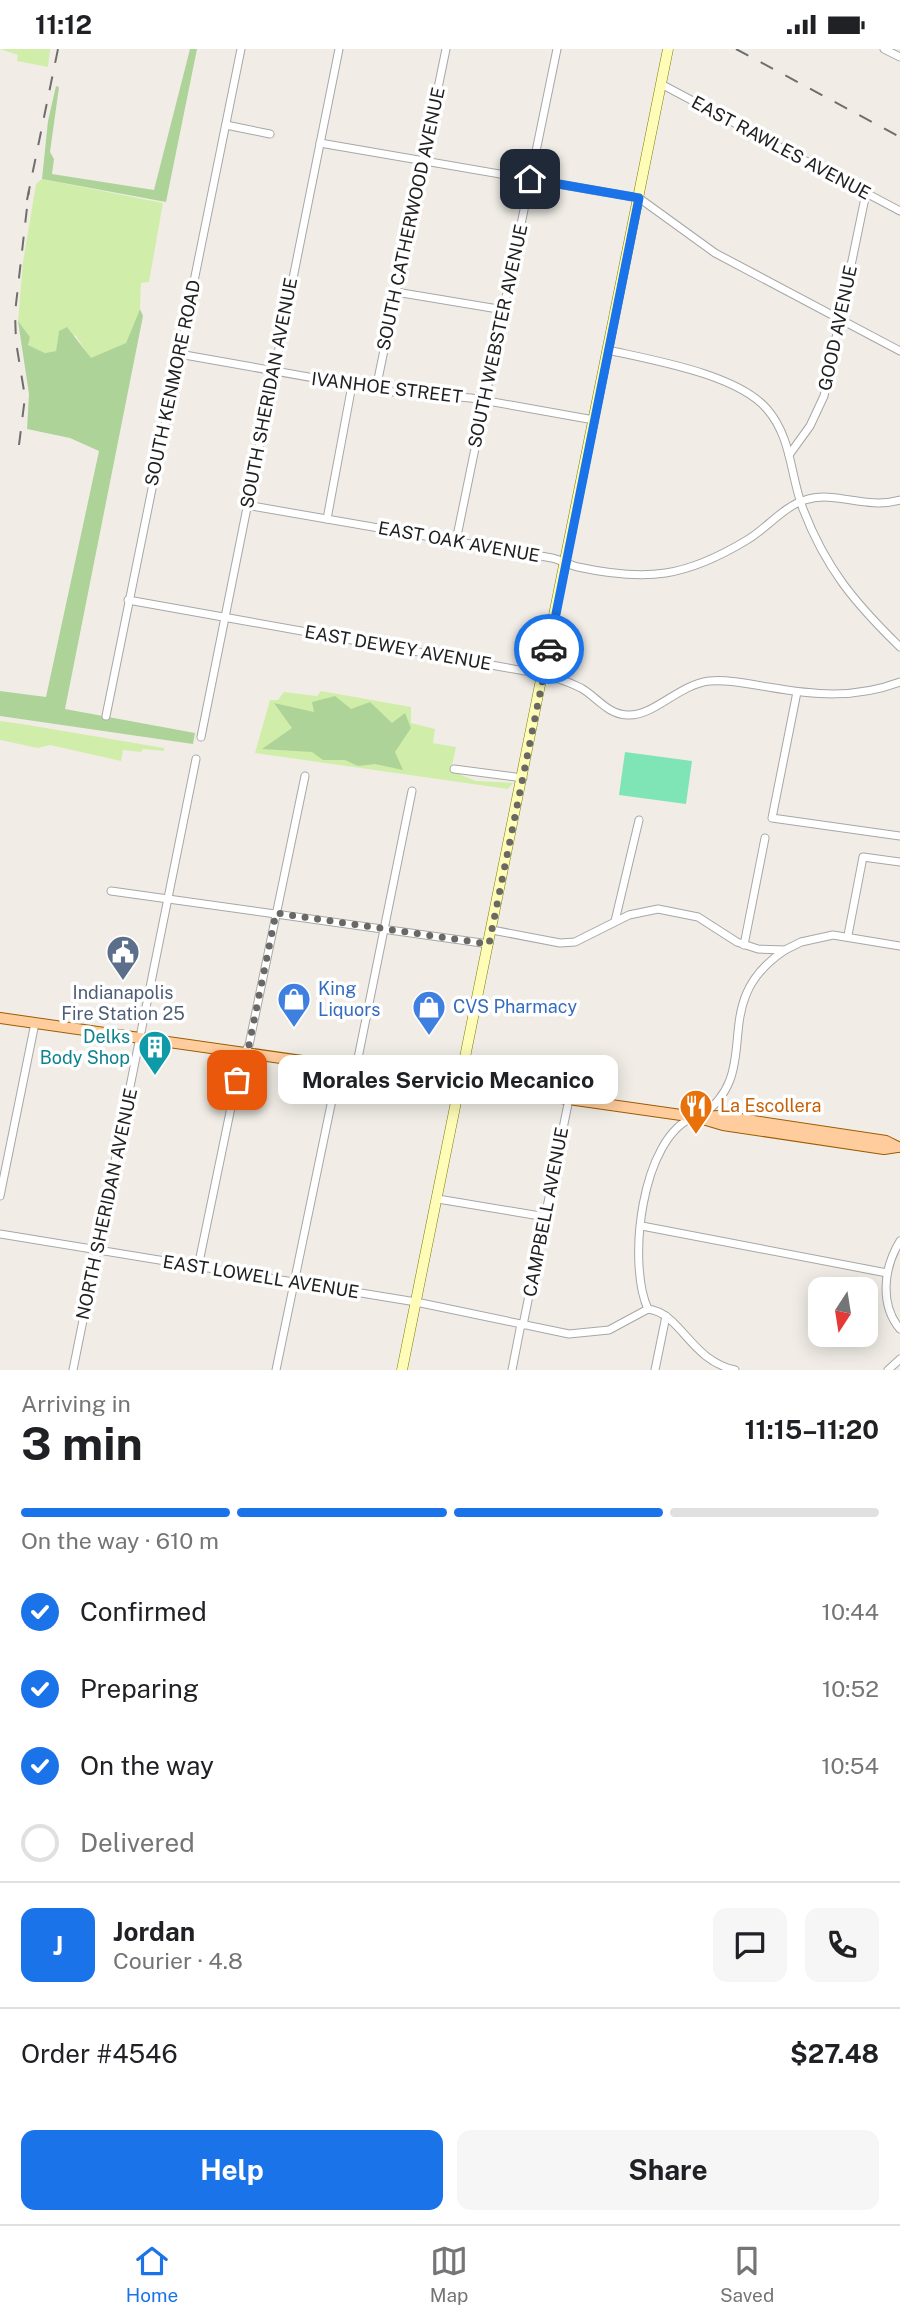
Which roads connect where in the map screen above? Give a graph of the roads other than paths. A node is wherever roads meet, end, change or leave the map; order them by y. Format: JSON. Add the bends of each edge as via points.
{"nodes":[{"id":1,"x":241,"y":49,"type":"edge"},
{"id":2,"x":339,"y":49,"type":"edge"},
{"id":3,"x":446,"y":49,"type":"edge"},
{"id":4,"x":557,"y":49,"type":"edge"},
{"id":5,"x":668,"y":49,"type":"edge"},
{"id":6,"x":884,"y":49,"type":"edge"},
{"id":7,"x":900,"y":57,"type":"edge"},
{"id":8,"x":661,"y":84,"type":"junction"},
{"id":9,"x":226,"y":125,"type":"junction"},
{"id":10,"x":270,"y":134,"type":"dead end"},
{"id":11,"x":320,"y":143,"type":"junction"},
{"id":12,"x":423,"y":160,"type":"junction"},
{"id":13,"x":530,"y":179,"type":"junction"},
{"id":14,"x":866,"y":193,"type":"junction"},
{"id":15,"x":639,"y":198,"type":"junction"},
{"id":16,"x":900,"y":211,"type":"edge"},
{"id":17,"x":397,"y":292,"type":"junction"},
{"id":18,"x":504,"y":310,"type":"junction"},
{"id":19,"x":839,"y":318,"type":"junction"},
{"id":20,"x":608,"y":350,"type":"junction"},
{"id":21,"x":900,"y":351,"type":"edge"},
{"id":22,"x":179,"y":354,"type":"junction"},
{"id":23,"x":273,"y":372,"type":"junction"},
{"id":24,"x":352,"y":385,"type":"junction"},
{"id":25,"x":376,"y":389,"type":"junction"},
{"id":26,"x":485,"y":401,"type":"junction"},
{"id":27,"x":594,"y":420,"type":"junction"},
{"id":28,"x":789,"y":455,"type":"junction"},
{"id":29,"x":900,"y":500,"type":"edge"},
{"id":30,"x":800,"y":501,"type":"junction"},
{"id":31,"x":246,"y":505,"type":"junction"},
{"id":32,"x":327,"y":519,"type":"junction"},
{"id":33,"x":456,"y":541,"type":"junction"},
{"id":34,"x":566,"y":562,"type":"junction"},
{"id":35,"x":128,"y":600,"type":"junction"},
{"id":36,"x":224,"y":618,"type":"junction"},
{"id":37,"x":900,"y":647,"type":"edge"},
{"id":38,"x":543,"y":674,"type":"junction"},
{"id":39,"x":900,"y":683,"type":"edge"},
{"id":40,"x":797,"y":692,"type":"junction"},
{"id":41,"x":106,"y":716,"type":"dead end"},
{"id":42,"x":201,"y":737,"type":"dead end"},
{"id":43,"x":196,"y":759,"type":"dead end"},
{"id":44,"x":454,"y":769,"type":"dead end"},
{"id":45,"x":305,"y":776,"type":"dead end"},
{"id":46,"x":523,"y":778,"type":"junction"},
{"id":47,"x":412,"y":790,"type":"dead end"},
{"id":48,"x":639,"y":820,"type":"dead end"},
{"id":49,"x":900,"y":836,"type":"edge"},
{"id":50,"x":765,"y":838,"type":"dead end"},
{"id":51,"x":900,"y":862,"type":"edge"},
{"id":52,"x":111,"y":891,"type":"dead end"},
{"id":53,"x":168,"y":899,"type":"junction"},
{"id":54,"x":276,"y":913,"type":"junction"},
{"id":55,"x":615,"y":921,"type":"junction"},
{"id":56,"x":384,"y":930,"type":"junction"},
{"id":57,"x":492,"y":930,"type":"junction"},
{"id":58,"x":848,"y":935,"type":"junction"},
{"id":59,"x":489,"y":944,"type":"junction"},
{"id":60,"x":744,"y":945,"type":"junction"},
{"id":61,"x":900,"y":946,"type":"edge"},
{"id":62,"x":785,"y":950,"type":"junction"},
{"id":63,"x":0,"y":1018,"type":"edge"},
{"id":64,"x":35,"y":1023,"type":"junction"},
{"id":65,"x":140,"y":1037,"type":"junction"},
{"id":66,"x":246,"y":1052,"type":"junction"},
{"id":67,"x":339,"y":1066,"type":"junction"},
{"id":68,"x":356,"y":1068,"type":"junction"},
{"id":69,"x":461,"y":1083,"type":"junction"},
{"id":70,"x":569,"y":1099,"type":"junction"},
{"id":71,"x":697,"y":1117,"type":"junction"},
{"id":72,"x":899,"y":1147,"type":"edge"},
{"id":73,"x":0,"y":1196,"type":"edge"},
{"id":74,"x":438,"y":1199,"type":"junction"},
{"id":75,"x":546,"y":1217,"type":"junction"},
{"id":76,"x":642,"y":1226,"type":"junction"},
{"id":77,"x":0,"y":1234,"type":"edge"},
{"id":78,"x":900,"y":1241,"type":"edge"},
{"id":79,"x":97,"y":1250,"type":"junction"},
{"id":80,"x":198,"y":1267,"type":"junction"},
{"id":81,"x":887,"y":1273,"type":"junction"},
{"id":82,"x":295,"y":1283,"type":"junction"},
{"id":83,"x":416,"y":1302,"type":"junction"},
{"id":84,"x":648,"y":1309,"type":"junction"},
{"id":85,"x":666,"y":1317,"type":"junction"},
{"id":86,"x":522,"y":1325,"type":"junction"},
{"id":87,"x":900,"y":1329,"type":"edge"},
{"id":88,"x":900,"y":1359,"type":"edge"},
{"id":89,"x":73,"y":1370,"type":"edge"},
{"id":90,"x":276,"y":1370,"type":"edge"},
{"id":91,"x":402,"y":1370,"type":"edge"},
{"id":92,"x":512,"y":1370,"type":"edge"},
{"id":93,"x":655,"y":1370,"type":"edge"},
{"id":94,"x":735,"y":1370,"type":"edge"},
{"id":95,"x":888,"y":1370,"type":"edge"}],
"edges":[{"from":1,"to":9,"type":"street","name":"SOUTH KENMORE ROAD"},
{"from":2,"to":11,"type":"street","name":"SOUTH SHERIDAN AVENUE"},
{"from":3,"to":12,"type":"street","name":"SOUTH CATHERWOOD AVENUE"},
{"from":4,"to":13,"type":"street","name":"SOUTH WEBSTER AVENUE"},
{"from":5,"to":8,"type":"main road"},
{"from":6,"to":7,"type":"street"},
{"from":8,"to":14,"type":"street","name":"EAST RAWLES AVENUE"},
{"from":8,"to":15,"type":"main road"},
{"from":9,"to":10,"type":"street"},
{"from":9,"to":22,"type":"street","name":"SOUTH KENMORE ROAD"},
{"from":11,"to":12,"type":"street"},
{"from":11,"to":23,"type":"street","name":"SOUTH SHERIDAN AVENUE"},
{"from":12,"to":13,"type":"street"},
{"from":12,"to":17,"type":"street","name":"SOUTH CATHERWOOD AVENUE"},
{"from":13,"to":15,"type":"street"},
{"from":13,"to":18,"type":"street","name":"SOUTH WEBSTER AVENUE"},
{"from":14,"to":16,"type":"street","name":"EAST RAWLES AVENUE"},
{"from":14,"to":19,"type":"street","name":"GOOD AVENUE"},
{"from":15,"to":19,"type":"street","via":[[715,253]]},
{"from":15,"to":20,"type":"main road"},
{"from":17,"to":18,"type":"street"},
{"from":17,"to":25,"type":"street","name":"SOUTH CATHERWOOD AVENUE"},
{"from":18,"to":26,"type":"street","name":"SOUTH WEBSTER AVENUE"},
{"from":19,"to":21,"type":"street"},
{"from":19,"to":28,"type":"street","name":"GOOD AVENUE","via":[[822,402]]},
{"from":20,"to":27,"type":"main road"},
{"from":20,"to":28,"type":"street","via":[[692,369],[757,401],[780,429]]},
{"from":22,"to":23,"type":"street","name":"IVANHOE STREET"},
{"from":22,"to":35,"type":"street","name":"SOUTH KENMORE ROAD"},
{"from":23,"to":24,"type":"street","name":"IVANHOE STREET"},
{"from":23,"to":31,"type":"street","name":"SOUTH SHERIDAN AVENUE"},
{"from":24,"to":25,"type":"street","name":"IVANHOE STREET"},
{"from":24,"to":32,"type":"street"},
{"from":25,"to":26,"type":"street","name":"IVANHOE STREET"},
{"from":26,"to":27,"type":"street","name":"IVANHOE STREET"},
{"from":26,"to":33,"type":"street","name":"SOUTH WEBSTER AVENUE"},
{"from":27,"to":34,"type":"main road"},
{"from":28,"to":30,"type":"street"},
{"from":29,"to":30,"type":"street","via":[[876,505],[822,497]]},
{"from":30,"to":34,"type":"street","name":"EAST OAK AVENUE","via":[[738,545],[672,573],[628,576]]},
{"from":30,"to":37,"type":"street","via":[[839,582]]},
{"from":31,"to":32,"type":"street","name":"EAST OAK AVENUE"},
{"from":31,"to":36,"type":"street","name":"SOUTH SHERIDAN AVENUE"},
{"from":32,"to":33,"type":"street","name":"EAST OAK AVENUE"},
{"from":33,"to":34,"type":"street","name":"EAST OAK AVENUE"},
{"from":34,"to":38,"type":"main road"},
{"from":35,"to":36,"type":"street","name":"EAST DEWEY AVENUE"},
{"from":35,"to":41,"type":"street","name":"SOUTH KENMORE ROAD"},
{"from":36,"to":38,"type":"street","name":"EAST DEWEY AVENUE"},
{"from":36,"to":42,"type":"street","name":"SOUTH SHERIDAN AVENUE"},
{"from":38,"to":40,"type":"street","name":"EAST DEWEY AVENUE","via":[[575,685],[624,715],[647,711],[679,690],[710,681]]},
{"from":38,"to":46,"type":"main road"},
{"from":39,"to":40,"type":"street","name":"EAST DEWEY AVENUE","via":[[851,694]]},
{"from":40,"to":49,"type":"street","via":[[772,818]]},
{"from":43,"to":53,"type":"street"},
{"from":44,"to":46,"type":"street"},
{"from":45,"to":54,"type":"street"},
{"from":46,"to":57,"type":"main road"},
{"from":47,"to":56,"type":"street"},
{"from":48,"to":55,"type":"street"},
{"from":50,"to":60,"type":"street"},
{"from":51,"to":58,"type":"street","via":[[863,857]]},
{"from":52,"to":53,"type":"street"},
{"from":53,"to":54,"type":"street"},
{"from":53,"to":65,"type":"street"},
{"from":54,"to":56,"type":"street"},
{"from":54,"to":66,"type":"street"},
{"from":55,"to":57,"type":"street","via":[[569,943]]},
{"from":55,"to":60,"type":"street","via":[[647,911],[678,911],[708,922]]},
{"from":56,"to":59,"type":"street"},
{"from":56,"to":68,"type":"street"},
{"from":57,"to":59,"type":"main road"},
{"from":58,"to":61,"type":"street"},
{"from":58,"to":62,"type":"street","via":[[818,938]]},
{"from":59,"to":69,"type":"main road"},
{"from":60,"to":62,"type":"street"},
{"from":62,"to":71,"type":"street","via":[[748,988],[737,1021],[734,1074],[724,1093]]},
{"from":63,"to":64,"type":"main road"},
{"from":64,"to":65,"type":"main road"},
{"from":64,"to":73,"type":"street"},
{"from":65,"to":66,"type":"main road"},
{"from":65,"to":79,"type":"street","name":"NORTH SHERIDAN AVENUE"},
{"from":66,"to":67,"type":"main road"},
{"from":66,"to":80,"type":"street"},
{"from":67,"to":68,"type":"main road"},
{"from":67,"to":82,"type":"street"},
{"from":68,"to":69,"type":"main road"},
{"from":69,"to":70,"type":"main road"},
{"from":69,"to":74,"type":"main road"},
{"from":70,"to":71,"type":"main road"},
{"from":70,"to":75,"type":"street","name":"CAMPBELL AVENUE"},
{"from":71,"to":72,"type":"main road","via":[[855,1136]]},
{"from":71,"to":76,"type":"street","via":[[674,1131],[658,1152]]},
{"from":74,"to":75,"type":"street"},
{"from":74,"to":83,"type":"main road"},
{"from":75,"to":86,"type":"street","name":"CAMPBELL AVENUE"},
{"from":76,"to":81,"type":"street"},
{"from":76,"to":84,"type":"street","via":[[637,1272]]},
{"from":77,"to":79,"type":"street","name":"EAST LOWELL AVENUE"},
{"from":78,"to":81,"type":"street"},
{"from":79,"to":80,"type":"street","name":"EAST LOWELL AVENUE"},
{"from":79,"to":89,"type":"street","name":"NORTH SHERIDAN AVENUE"},
{"from":80,"to":82,"type":"street","name":"EAST LOWELL AVENUE"},
{"from":81,"to":87,"type":"street","via":[[889,1307]]},
{"from":82,"to":83,"type":"street","name":"EAST LOWELL AVENUE"},
{"from":82,"to":90,"type":"street"},
{"from":83,"to":86,"type":"street","name":"EAST LOWELL AVENUE"},
{"from":83,"to":91,"type":"main road"},
{"from":84,"to":85,"type":"street"},
{"from":84,"to":86,"type":"street","name":"EAST LOWELL AVENUE","via":[[609,1330],[588,1335]]},
{"from":85,"to":93,"type":"street"},
{"from":85,"to":94,"type":"street","via":[[702,1355]]},
{"from":86,"to":92,"type":"street","name":"CAMPBELL AVENUE"},
{"from":88,"to":95,"type":"street"}]}
